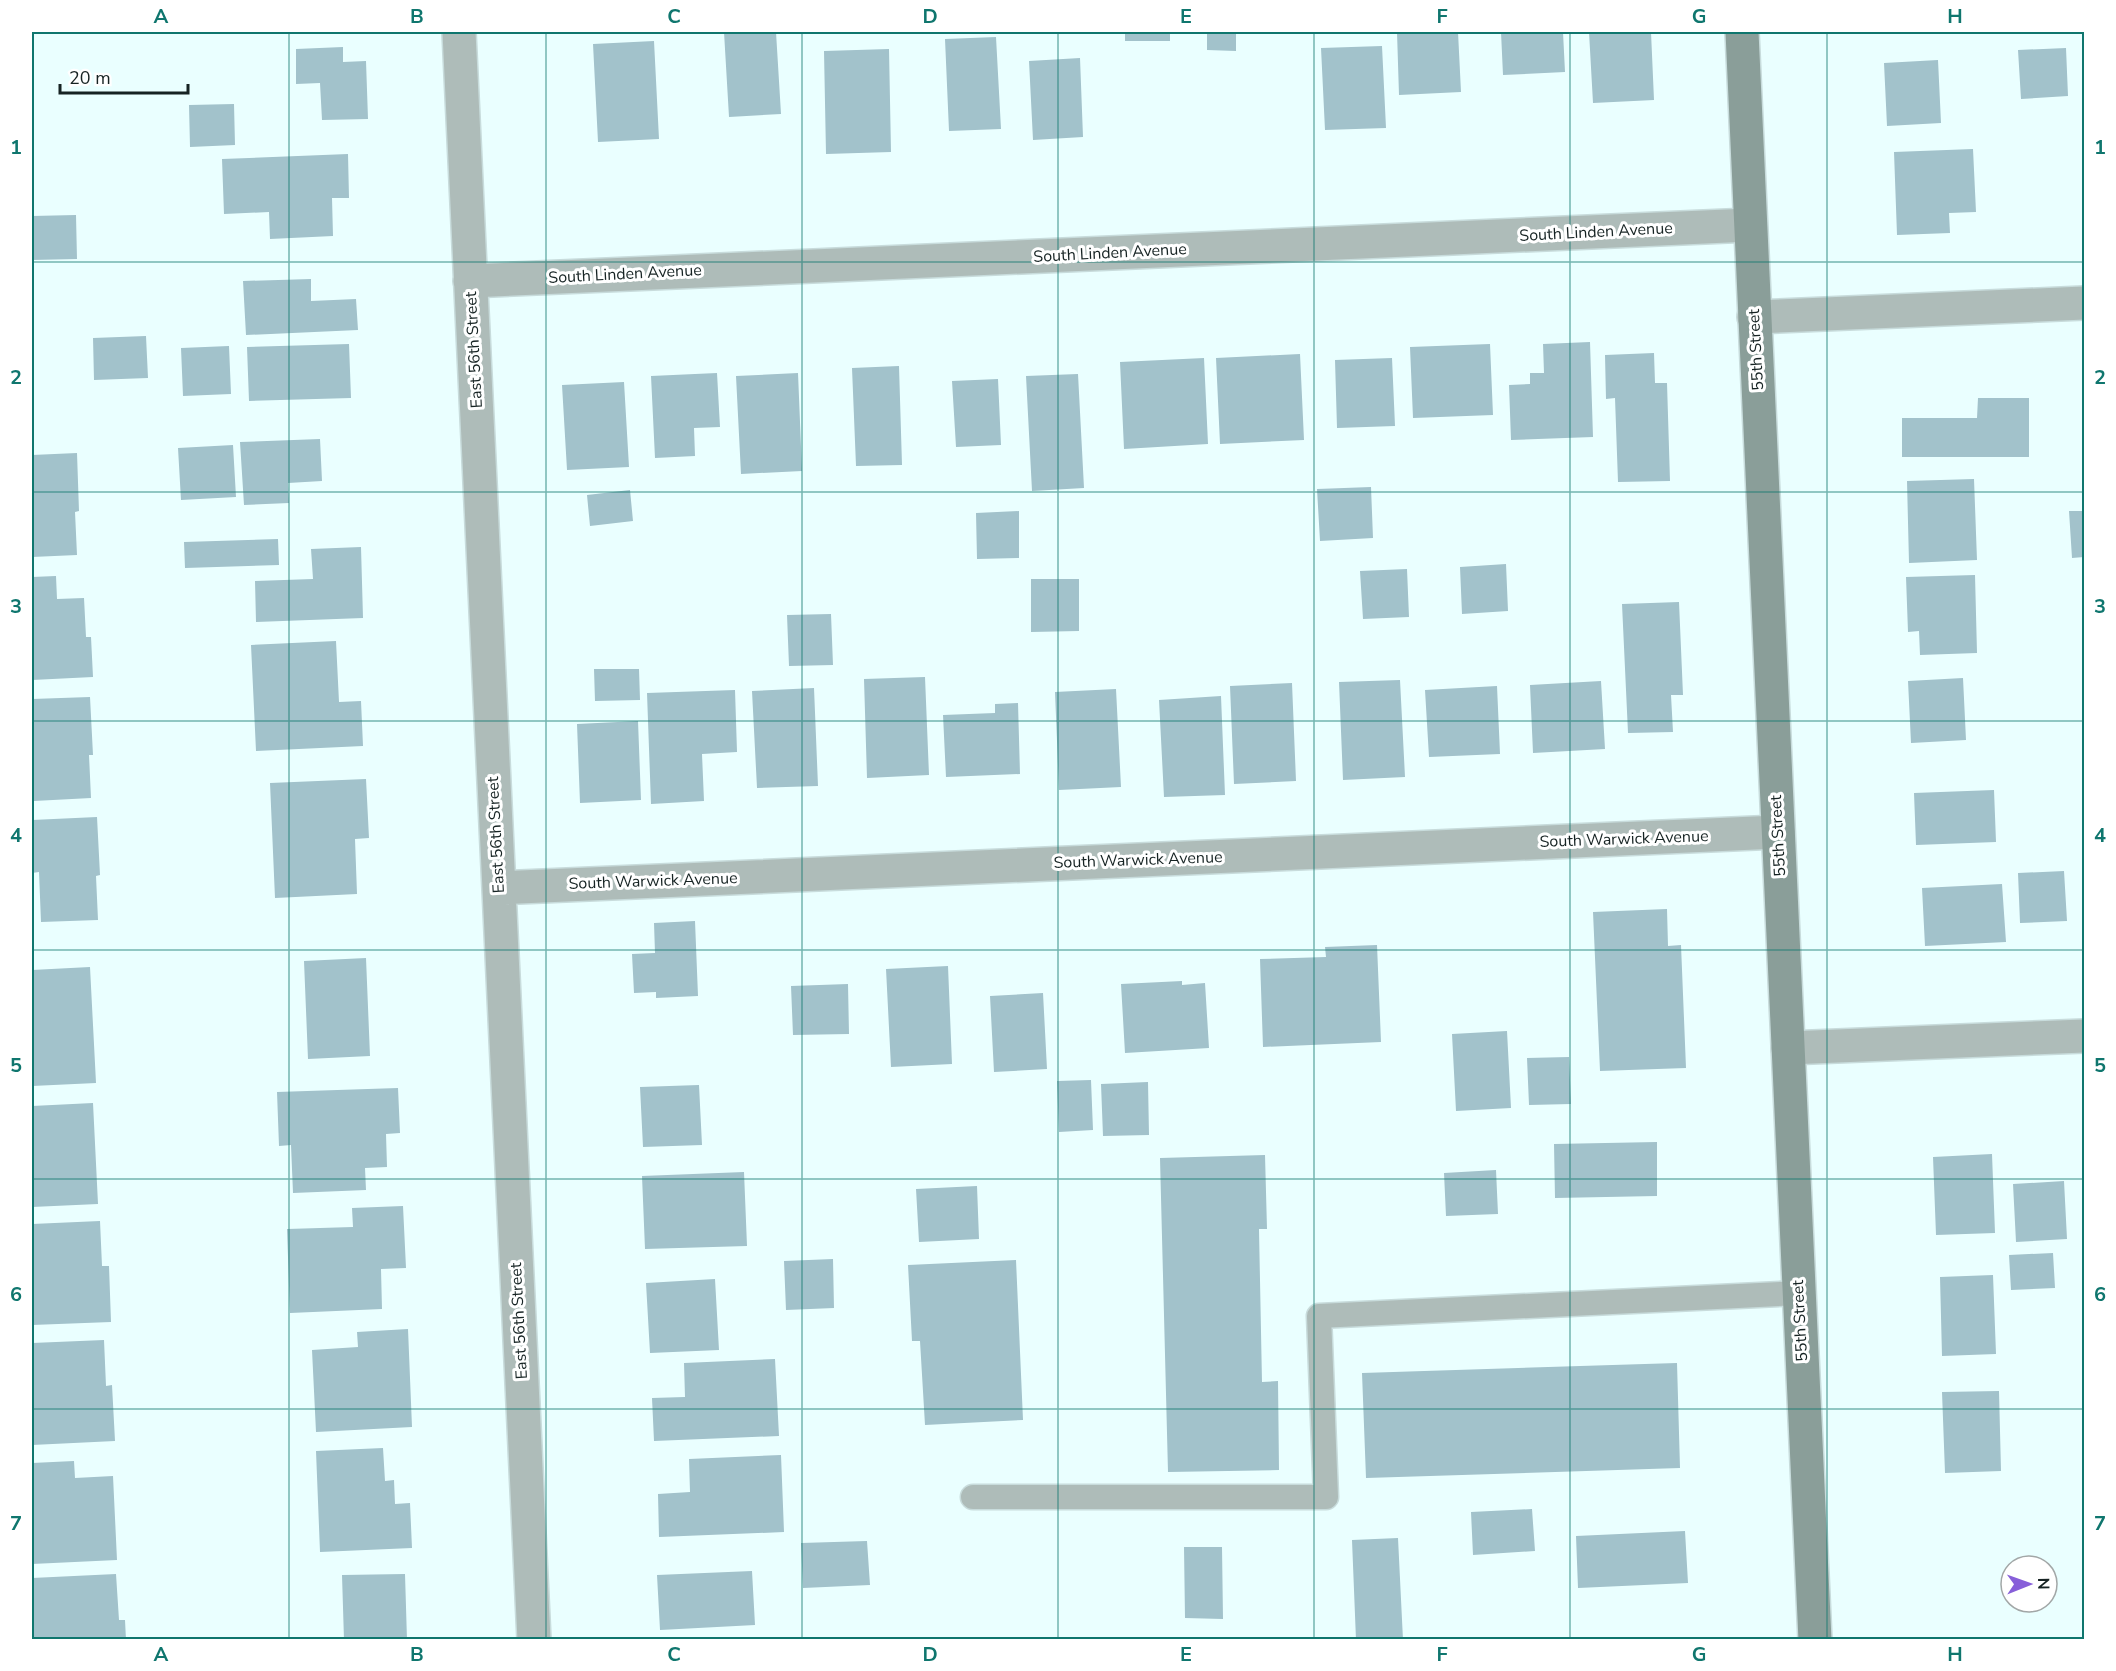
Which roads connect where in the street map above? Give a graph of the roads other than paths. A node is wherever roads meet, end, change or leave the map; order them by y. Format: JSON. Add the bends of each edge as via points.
{"nodes":[{"id":1,"x":459,"y":32,"type":"edge"},
{"id":2,"x":1742,"y":32,"type":"edge"},
{"id":3,"x":1750,"y":225,"type":"junction"},
{"id":4,"x":470,"y":281,"type":"junction"},
{"id":5,"x":2085,"y":303,"type":"edge"},
{"id":6,"x":1754,"y":317,"type":"junction"},
{"id":7,"x":1778,"y":832,"type":"junction"},
{"id":8,"x":498,"y":888,"type":"junction"},
{"id":9,"x":2085,"y":1036,"type":"edge"},
{"id":10,"x":1788,"y":1048,"type":"junction"},
{"id":11,"x":1799,"y":1293,"type":"junction"},
{"id":12,"x":973,"y":1497,"type":"dead end"},
{"id":13,"x":534,"y":1640,"type":"edge"},
{"id":14,"x":1815,"y":1640,"type":"edge"}],
"edges":[{"from":1,"to":4,"type":"street","name":"East 56th Street"},
{"from":2,"to":3,"type":"main road","name":"55th Street"},
{"from":3,"to":4,"type":"street","name":"South Linden Avenue"},
{"from":3,"to":6,"type":"main road","name":"55th Street"},
{"from":4,"to":8,"type":"street","name":"East 56th Street"},
{"from":5,"to":6,"type":"street"},
{"from":6,"to":7,"type":"main road","name":"55th Street"},
{"from":7,"to":8,"type":"street","name":"South Warwick Avenue"},
{"from":7,"to":10,"type":"main road","name":"55th Street"},
{"from":8,"to":13,"type":"street","name":"East 56th Street"},
{"from":9,"to":10,"type":"street"},
{"from":10,"to":11,"type":"main road","name":"55th Street"},
{"from":11,"to":12,"type":"lane","via":[[1319,1316],[1326,1497]]},
{"from":11,"to":14,"type":"main road","name":"55th Street"}]}
